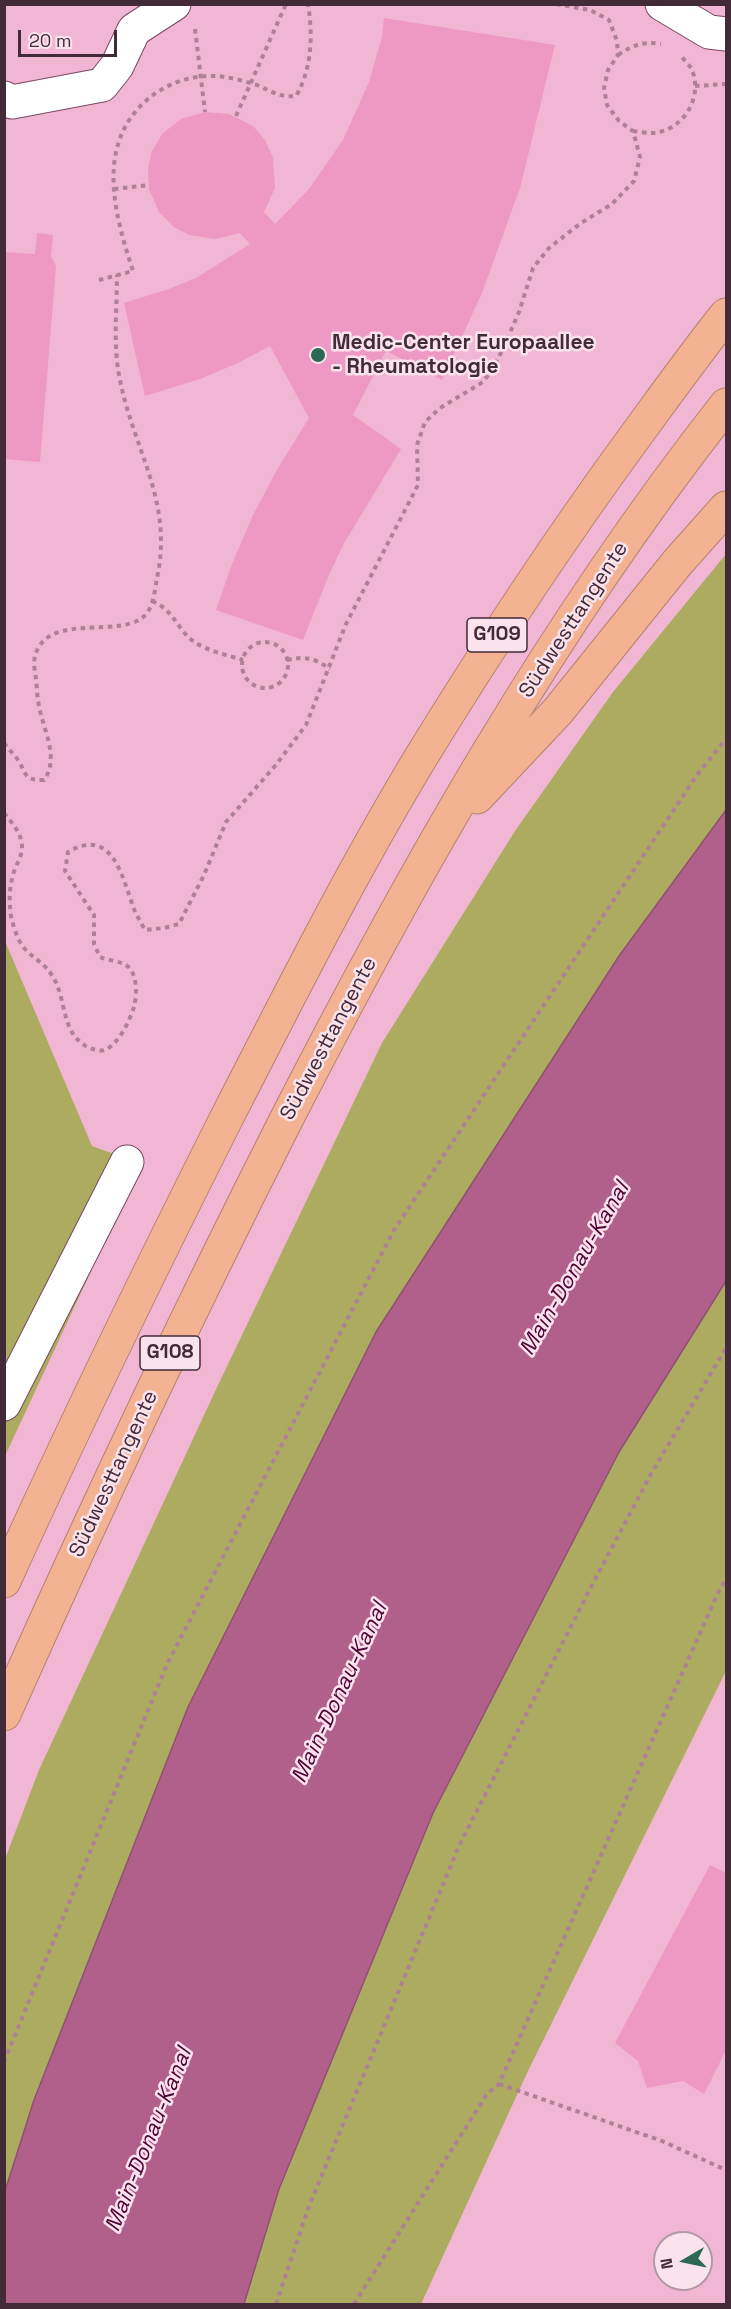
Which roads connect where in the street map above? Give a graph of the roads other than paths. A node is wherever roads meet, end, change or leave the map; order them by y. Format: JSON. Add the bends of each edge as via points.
{"nodes":[{"id":1,"x":662,"y":4,"type":"edge"},
{"id":2,"x":184,"y":15,"type":"edge"},
{"id":3,"x":133,"y":17,"type":"edge"},
{"id":4,"x":726,"y":34,"type":"edge"},
{"id":5,"x":8,"y":100,"type":"edge"},
{"id":6,"x":726,"y":315,"type":"edge"},
{"id":7,"x":726,"y":405,"type":"edge"},
{"id":8,"x":726,"y":508,"type":"edge"},
{"id":9,"x":433,"y":845,"type":"junction"},
{"id":10,"x":299,"y":975,"type":"joint"},
{"id":11,"x":349,"y":997,"type":"joint"},
{"id":12,"x":127,"y":1162,"type":"dead end"},
{"id":13,"x":4,"y":1404,"type":"edge"},
{"id":14,"x":4,"y":1581,"type":"edge"},
{"id":15,"x":4,"y":1714,"type":"edge"}],
"edges":[{"from":1,"to":4,"type":"lane","via":[[709,32]]},
{"from":2,"to":3,"type":"lane"},
{"from":3,"to":5,"type":"lane","via":[[117,66],[102,85]]},
{"from":6,"to":10,"type":"highway","number":"G109","via":[[608,474],[497,635],[418,763]]},
{"from":7,"to":9,"type":"highway","name":"Südwesttangente","number":"G109","via":[[563,634]]},
{"from":8,"to":9,"type":"highway","via":[[558,711]]},
{"from":9,"to":11,"type":"highway","name":"Südwesttangente","number":"G109"},
{"from":10,"to":14,"type":"highway","number":"G108","via":[[154,1262]]},
{"from":11,"to":15,"type":"highway","name":"Südwesttangente","number":"G108","via":[[202,1285]]},
{"from":12,"to":13,"type":"lane"}]}
